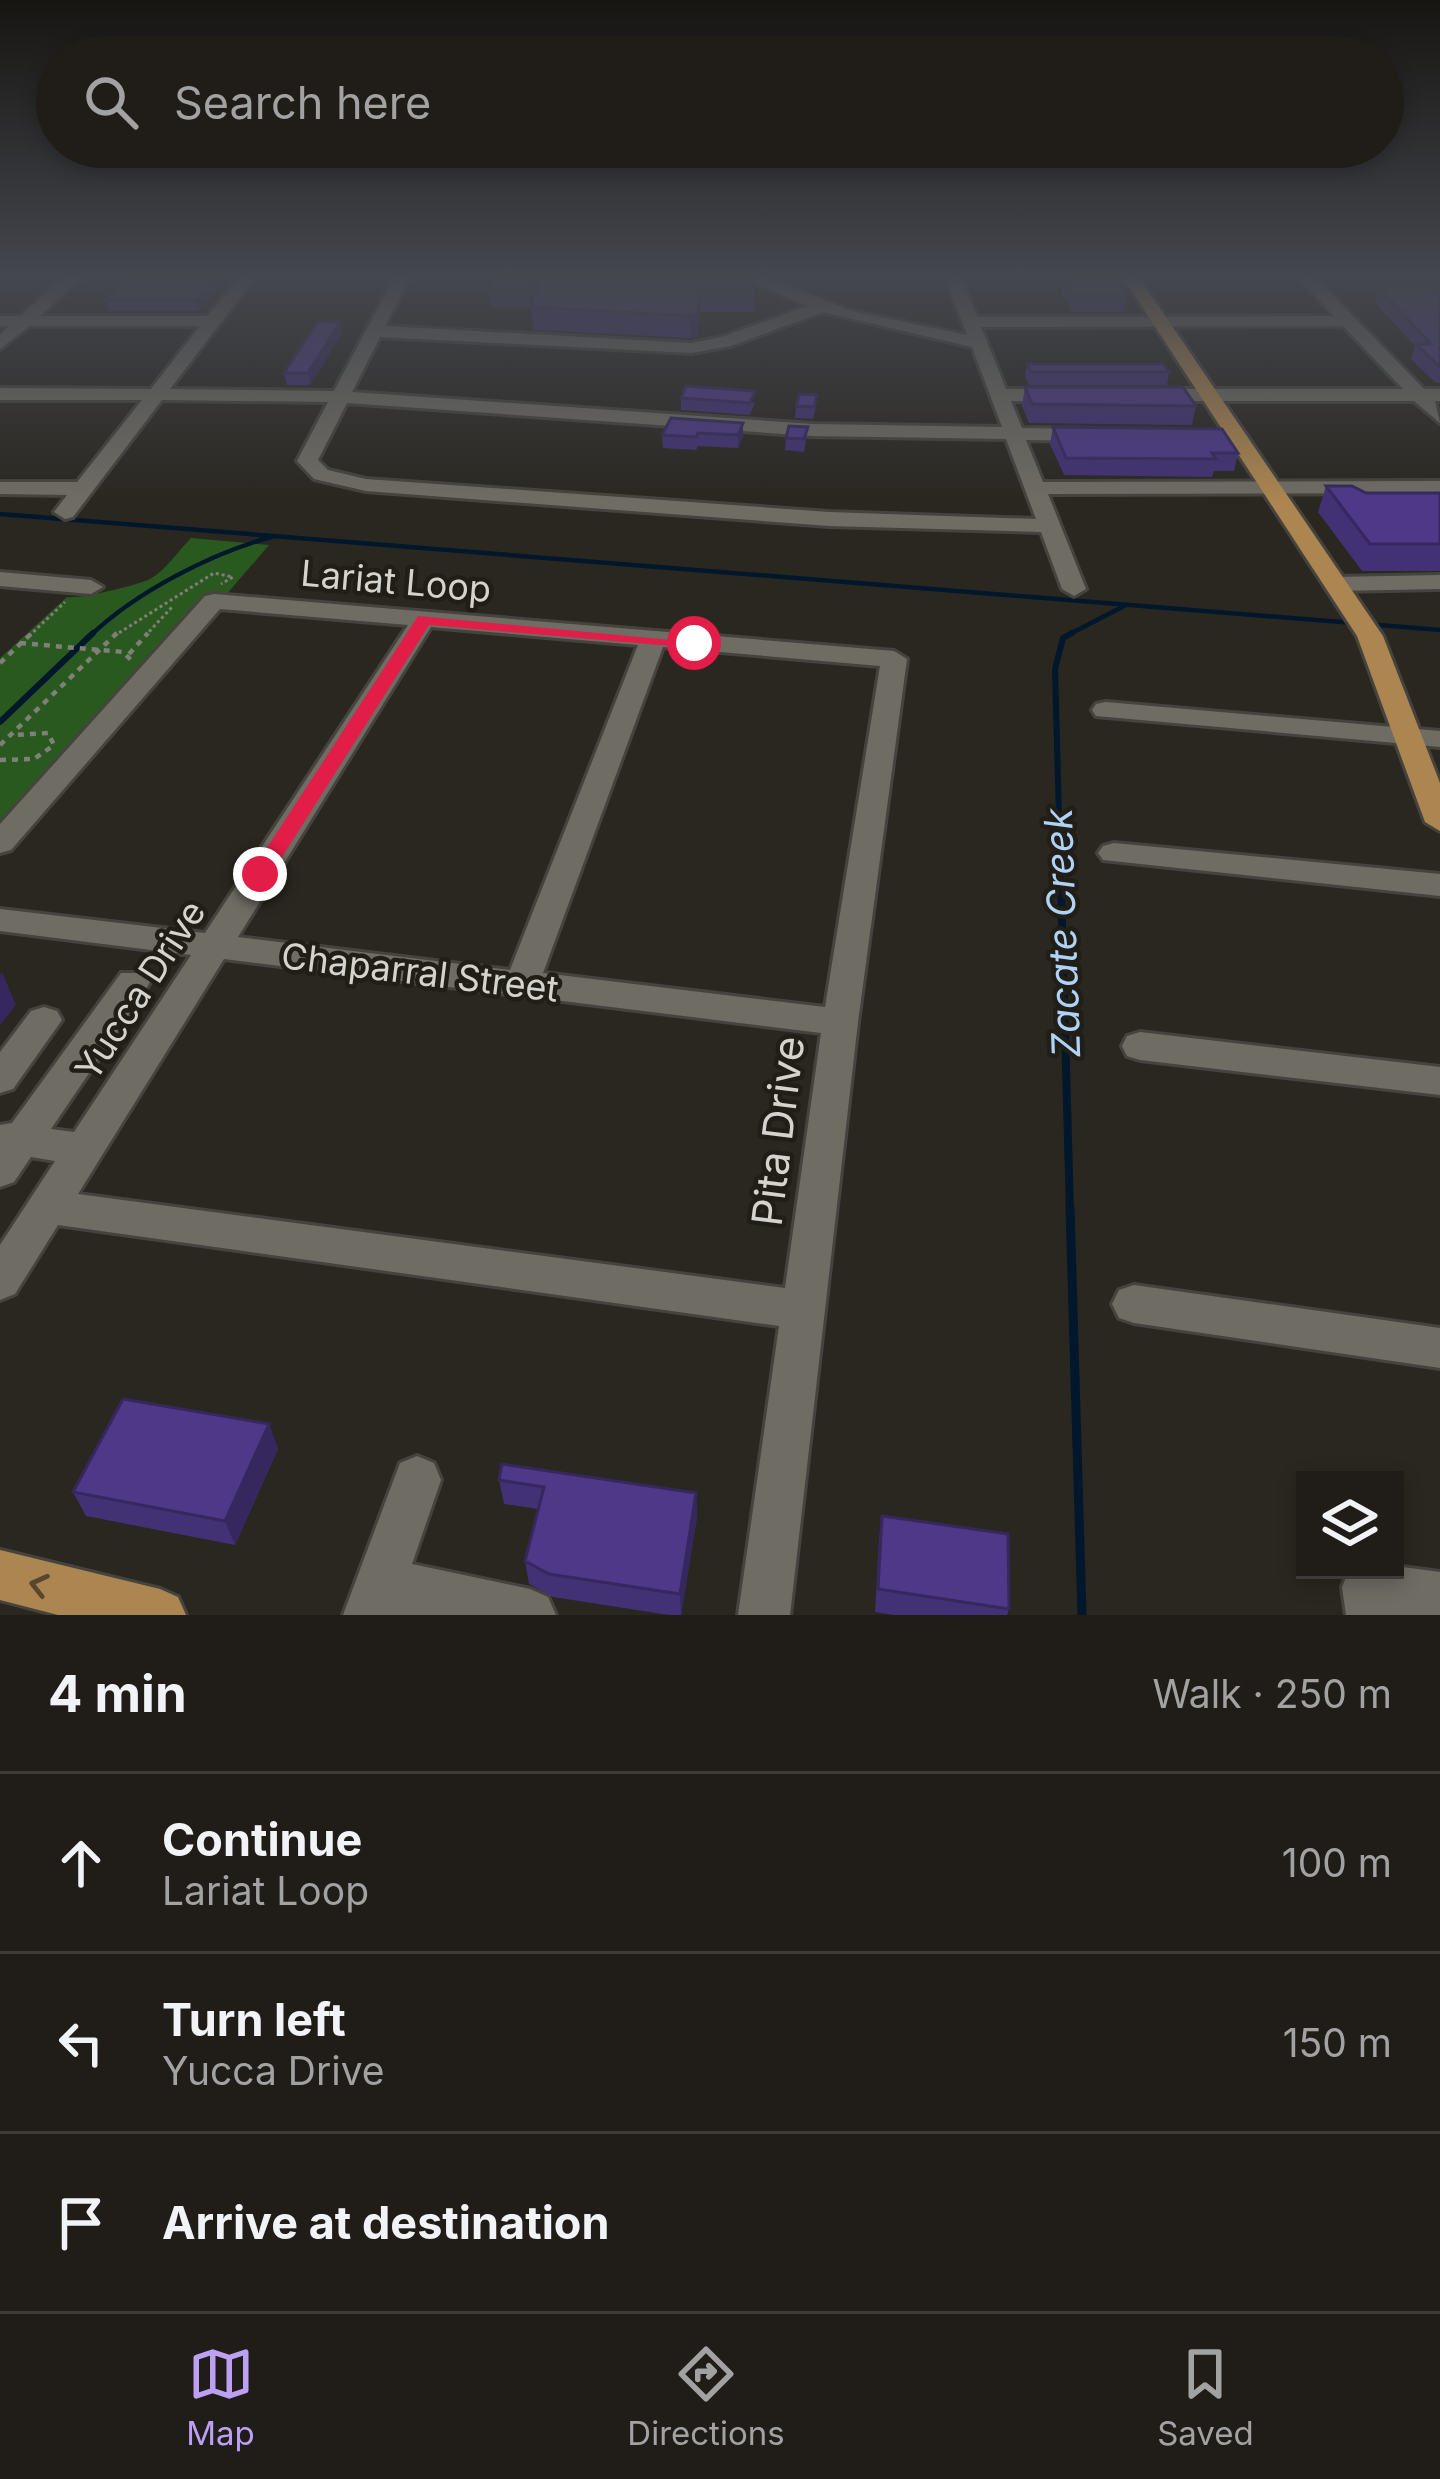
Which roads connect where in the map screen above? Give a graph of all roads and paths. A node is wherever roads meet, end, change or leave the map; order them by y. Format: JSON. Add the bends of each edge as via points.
{"nodes":[{"id":1,"x":190,"y":351,"type":"edge"},
{"id":2,"x":363,"y":351,"type":"edge"},
{"id":3,"x":982,"y":351,"type":"edge"},
{"id":4,"x":1177,"y":351,"type":"edge"},
{"id":5,"x":1382,"y":351,"type":"edge"},
{"id":6,"x":0,"y":394,"type":"edge"},
{"id":7,"x":156,"y":394,"type":"junction"},
{"id":8,"x":1140,"y":394,"type":"edge"},
{"id":9,"x":999,"y":395,"type":"junction"},
{"id":10,"x":1093,"y":395,"type":"edge"},
{"id":11,"x":1430,"y":395,"type":"edge"},
{"id":12,"x":340,"y":396,"type":"junction"},
{"id":13,"x":1203,"y":399,"type":"junction"},
{"id":14,"x":1440,"y":417,"type":"edge"},
{"id":15,"x":1014,"y":435,"type":"junction"},
{"id":16,"x":1104,"y":435,"type":"edge"},
{"id":17,"x":1440,"y":487,"type":"edge"},
{"id":18,"x":0,"y":488,"type":"edge"},
{"id":19,"x":1034,"y":488,"type":"junction"},
{"id":20,"x":1273,"y":488,"type":"junction"},
{"id":21,"x":1393,"y":488,"type":"junction"},
{"id":22,"x":82,"y":489,"type":"junction"},
{"id":23,"x":1409,"y":507,"type":"junction"},
{"id":24,"x":1440,"y":507,"type":"edge"},
{"id":25,"x":1351,"y":508,"type":"edge"},
{"id":26,"x":64,"y":512,"type":"dead end"},
{"id":27,"x":1049,"y":526,"type":"junction"},
{"id":28,"x":0,"y":579,"type":"edge"},
{"id":29,"x":1440,"y":582,"type":"edge"},
{"id":30,"x":1336,"y":584,"type":"junction"},
{"id":31,"x":210,"y":589,"type":"dead end"},
{"id":32,"x":1074,"y":589,"type":"dead end"},
{"id":33,"x":80,"y":593,"type":"joint"},
{"id":34,"x":173,"y":606,"type":"dead end"},
{"id":35,"x":424,"y":620,"type":"junction"},
{"id":36,"x":653,"y":639,"type":"junction"},
{"id":37,"x":20,"y":643,"type":"junction"},
{"id":38,"x":101,"y":650,"type":"junction"},
{"id":39,"x":129,"y":654,"type":"junction"},
{"id":40,"x":894,"y":659,"type":"joint"},
{"id":41,"x":135,"y":662,"type":"dead end"},
{"id":42,"x":0,"y":663,"type":"edge"},
{"id":43,"x":1106,"y":710,"type":"dead end"},
{"id":44,"x":62,"y":733,"type":"dead end"},
{"id":45,"x":53,"y":736,"type":"junction"},
{"id":46,"x":1409,"y":736,"type":"junction"},
{"id":47,"x":6,"y":739,"type":"junction"},
{"id":48,"x":1440,"y":739,"type":"edge"},
{"id":49,"x":0,"y":745,"type":"edge"},
{"id":50,"x":0,"y":760,"type":"edge"},
{"id":51,"x":1440,"y":822,"type":"edge"},
{"id":52,"x":0,"y":843,"type":"edge"},
{"id":53,"x":1114,"y":853,"type":"dead end"},
{"id":54,"x":1440,"y":886,"type":"edge"},
{"id":55,"x":0,"y":920,"type":"edge"},
{"id":56,"x":214,"y":947,"type":"junction"},
{"id":57,"x":133,"y":982,"type":"dead end"},
{"id":58,"x":520,"y":985,"type":"junction"},
{"id":59,"x":44,"y":1020,"type":"dead end"},
{"id":60,"x":840,"y":1022,"type":"junction"},
{"id":61,"x":1140,"y":1046,"type":"dead end"},
{"id":62,"x":0,"y":1079,"type":"edge"},
{"id":63,"x":1440,"y":1081,"type":"edge"},
{"id":64,"x":7,"y":1149,"type":"edge"},
{"id":65,"x":84,"y":1149,"type":"junction"},
{"id":66,"x":47,"y":1207,"type":"junction"},
{"id":67,"x":0,"y":1281,"type":"edge"},
{"id":68,"x":1134,"y":1304,"type":"dead end"},
{"id":69,"x":804,"y":1310,"type":"junction"},
{"id":70,"x":1440,"y":1348,"type":"edge"},
{"id":71,"x":417,"y":1480,"type":"dead end"},
{"id":72,"x":0,"y":1575,"type":"edge"},
{"id":73,"x":375,"y":1599,"type":"edge"},
{"id":74,"x":1430,"y":1603,"type":"edge"},
{"id":75,"x":160,"y":1615,"type":"edge"},
{"id":76,"x":530,"y":1615,"type":"edge"},
{"id":77,"x":764,"y":1615,"type":"edge"},
{"id":78,"x":1372,"y":1615,"type":"edge"}],
"edges":[{"from":1,"to":7,"type":"street"},
{"from":2,"to":12,"type":"street"},
{"from":3,"to":9,"type":"street"},
{"from":4,"to":13,"type":"main road"},
{"from":5,"to":11,"type":"street"},
{"from":6,"to":7,"type":"street"},
{"from":7,"to":12,"type":"street"},
{"from":7,"to":22,"type":"street"},
{"from":8,"to":13,"type":"street"},
{"from":9,"to":10,"type":"street"},
{"from":9,"to":15,"type":"street"},
{"from":11,"to":13,"type":"street"},
{"from":11,"to":14,"type":"street"},
{"from":12,"to":15,"type":"street","via":[[813,430]]},
{"from":12,"to":27,"type":"street","via":[[307,461],[321,475],[366,485],[829,519]]},
{"from":13,"to":20,"type":"main road"},
{"from":15,"to":16,"type":"street"},
{"from":15,"to":19,"type":"street"},
{"from":17,"to":21,"type":"street"},
{"from":18,"to":22,"type":"street"},
{"from":19,"to":20,"type":"street"},
{"from":19,"to":27,"type":"street"},
{"from":20,"to":21,"type":"street"},
{"from":20,"to":30,"type":"main road"},
{"from":21,"to":23,"type":"street"},
{"from":22,"to":26,"type":"street"},
{"from":23,"to":24,"type":"street"},
{"from":23,"to":25,"type":"street"},
{"from":27,"to":32,"type":"street"},
{"from":28,"to":33,"type":"street"},
{"from":29,"to":30,"type":"street"},
{"from":30,"to":46,"type":"main road","via":[[1364,626]]},
{"from":31,"to":38,"type":"path","via":[[233,577],[214,573],[157,604]]},
{"from":33,"to":37,"type":"path"},
{"from":34,"to":39,"type":"path"},
{"from":35,"to":36,"type":"street","name":"Lariat Loop"},
{"from":35,"to":52,"type":"street","name":"Lariat Loop","via":[[214,601]]},
{"from":35,"to":56,"type":"street","name":"Yucca Drive"},
{"from":36,"to":40,"type":"street","name":"Lariat Loop"},
{"from":36,"to":58,"type":"street"},
{"from":37,"to":38,"type":"path"},
{"from":37,"to":42,"type":"path"},
{"from":38,"to":39,"type":"path"},
{"from":38,"to":47,"type":"path"},
{"from":39,"to":41,"type":"path","via":[[129,667]]},
{"from":40,"to":60,"type":"street","name":"Pita Drive"},
{"from":43,"to":46,"type":"street"},
{"from":44,"to":45,"type":"path"},
{"from":45,"to":47,"type":"path","via":[[33,731]]},
{"from":45,"to":50,"type":"path","via":[[43,755]]},
{"from":46,"to":48,"type":"street"},
{"from":46,"to":51,"type":"main road"},
{"from":47,"to":49,"type":"path"},
{"from":53,"to":54,"type":"street"},
{"from":55,"to":56,"type":"street","name":"Chaparral Street"},
{"from":56,"to":58,"type":"street","name":"Chaparral Street"},
{"from":56,"to":65,"type":"street","name":"Yucca Drive"},
{"from":57,"to":64,"type":"street"},
{"from":58,"to":60,"type":"street","name":"Chaparral Street"},
{"from":59,"to":62,"type":"street"},
{"from":60,"to":69,"type":"street","name":"Pita Drive"},
{"from":61,"to":63,"type":"street"},
{"from":64,"to":65,"type":"street"},
{"from":65,"to":66,"type":"street","name":"Yucca Drive"},
{"from":66,"to":67,"type":"street","name":"Yucca Drive"},
{"from":66,"to":69,"type":"street"},
{"from":68,"to":70,"type":"street"},
{"from":69,"to":77,"type":"street","name":"Pita Drive"},
{"from":71,"to":73,"type":"street"},
{"from":75,"to":72,"type":"main road","one_way":true},
{"from":73,"to":76,"type":"street"},
{"from":74,"to":78,"type":"street","via":[[1367,1587]]}]}
